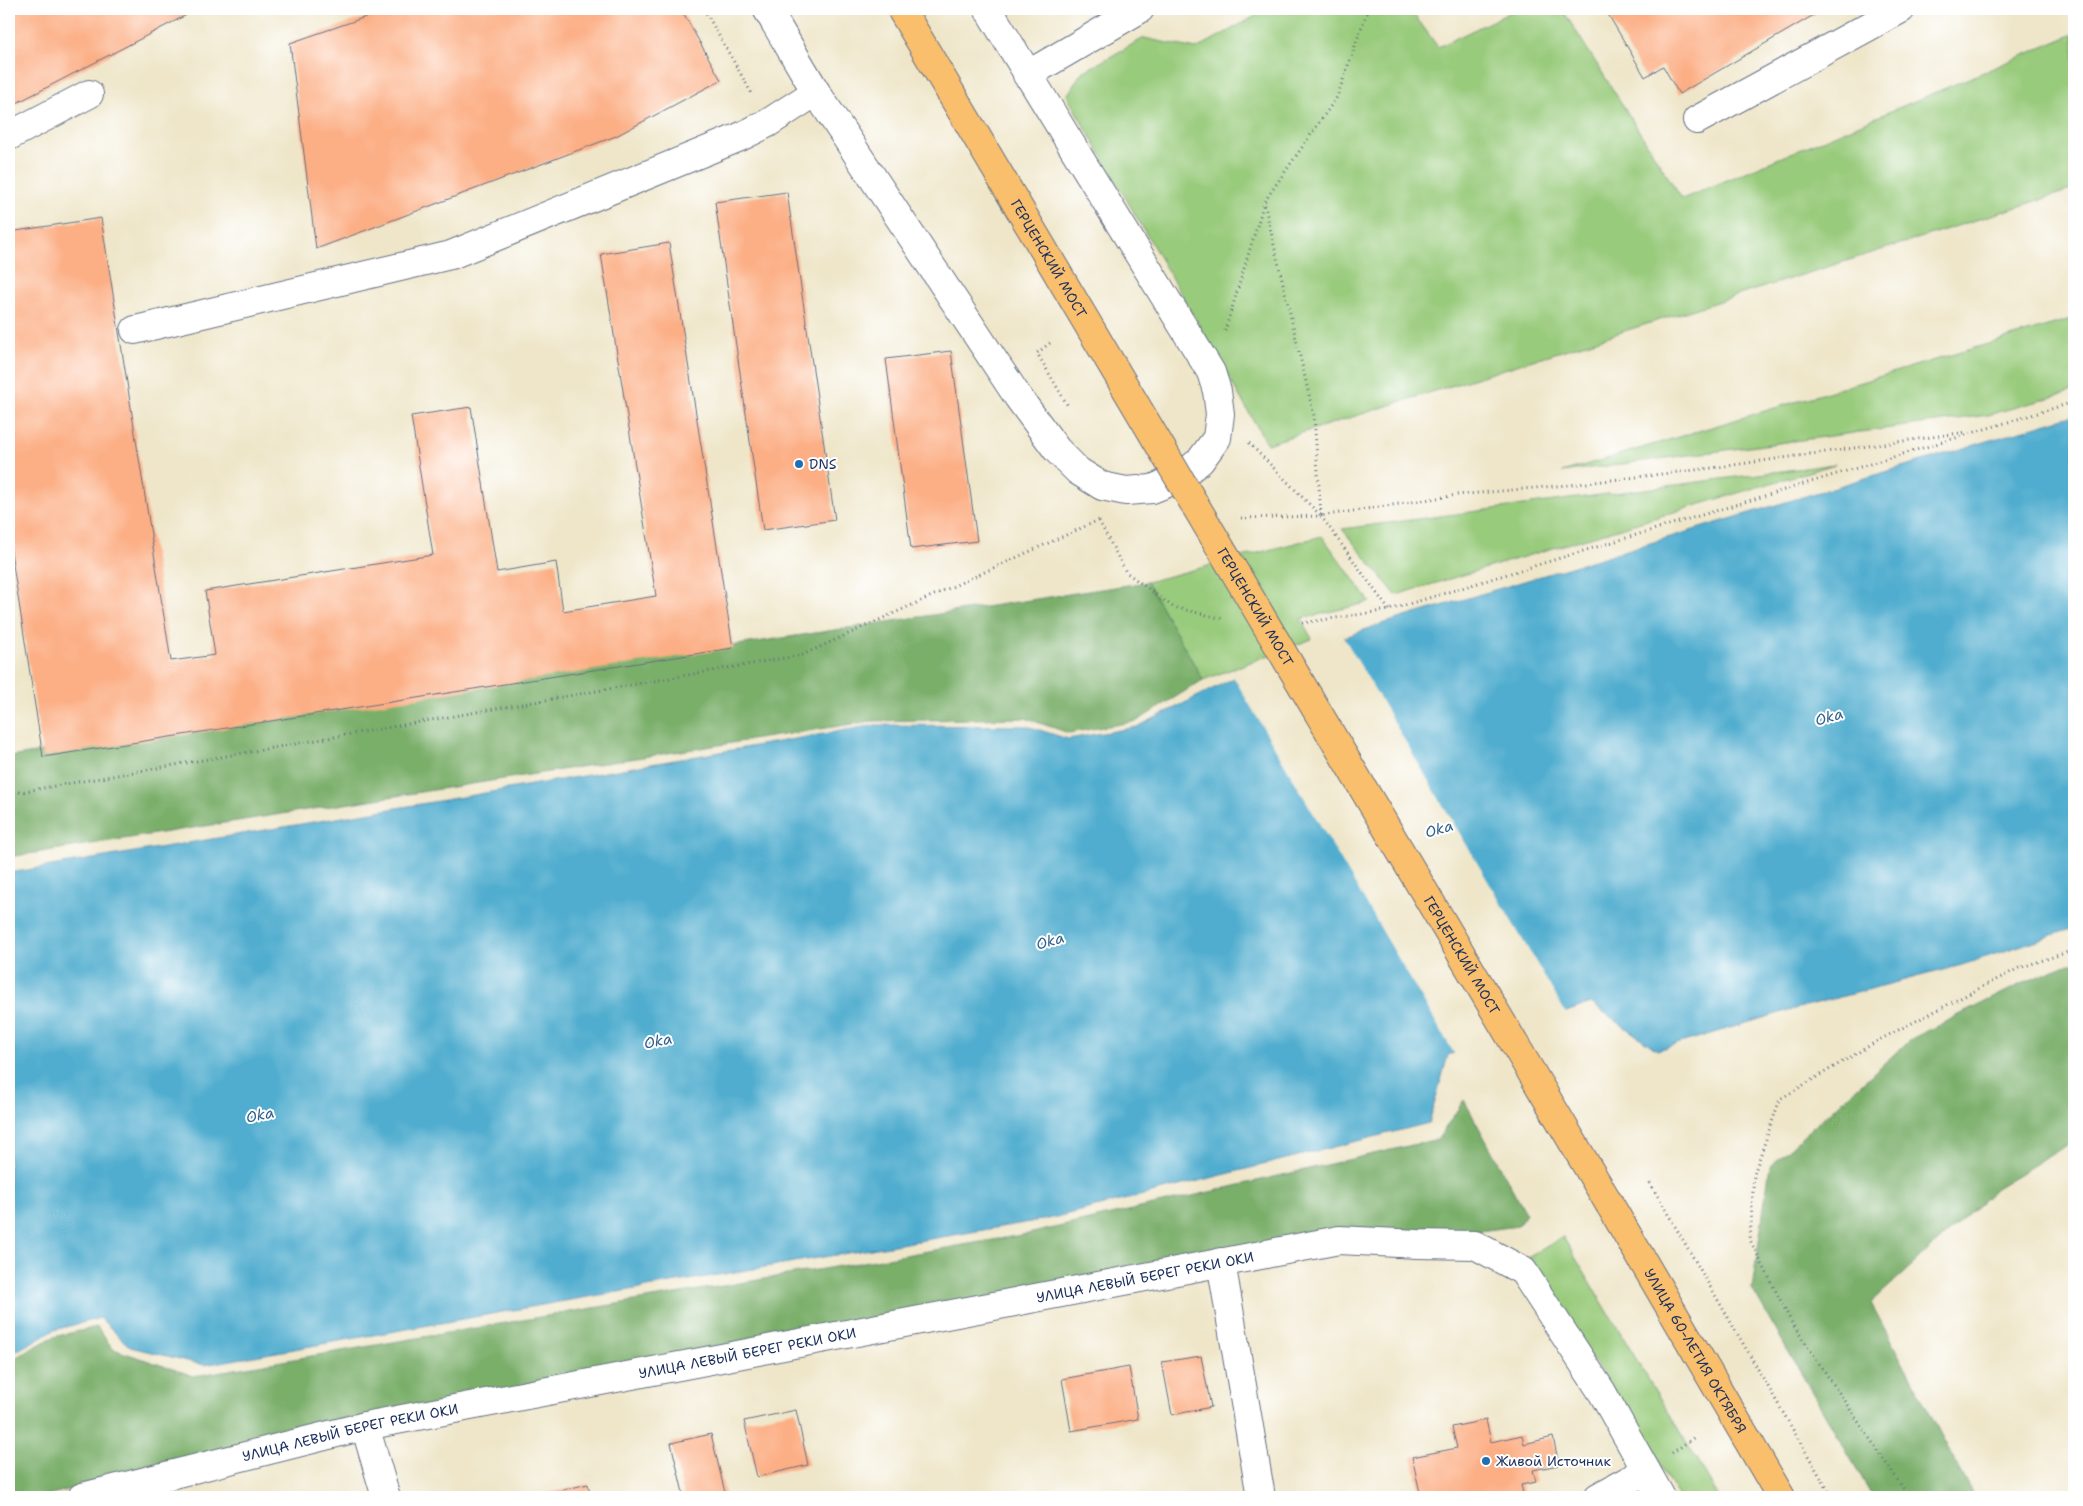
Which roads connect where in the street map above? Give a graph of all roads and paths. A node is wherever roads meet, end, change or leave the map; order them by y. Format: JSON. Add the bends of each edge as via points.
{"nodes":[{"id":1,"x":704,"y":9,"type":"edge"},
{"id":2,"x":768,"y":9,"type":"edge"},
{"id":3,"x":901,"y":9,"type":"edge"},
{"id":4,"x":988,"y":9,"type":"edge"},
{"id":5,"x":1140,"y":9,"type":"edge"},
{"id":6,"x":1368,"y":9,"type":"edge"},
{"id":7,"x":1901,"y":9,"type":"edge"},
{"id":8,"x":1027,"y":75,"type":"junction"},
{"id":9,"x":816,"y":92,"type":"junction"},
{"id":10,"x":89,"y":94,"type":"dead end"},
{"id":11,"x":1697,"y":120,"type":"dead end"},
{"id":12,"x":768,"y":123,"type":"junction"},
{"id":13,"x":9,"y":136,"type":"edge"},
{"id":14,"x":1264,"y":202,"type":"junction"},
{"id":15,"x":135,"y":330,"type":"dead end"},
{"id":16,"x":1223,"y":339,"type":"dead end"},
{"id":17,"x":1050,"y":344,"type":"dead end"},
{"id":18,"x":1037,"y":353,"type":"dead end"},
{"id":19,"x":2074,"y":402,"type":"edge"},
{"id":20,"x":1220,"y":414,"type":"junction"},
{"id":21,"x":1977,"y":430,"type":"junction"},
{"id":22,"x":1321,"y":516,"type":"junction"},
{"id":23,"x":1235,"y":518,"type":"dead end"},
{"id":24,"x":1108,"y":520,"type":"dead end"},
{"id":25,"x":9,"y":794,"type":"edge"},
{"id":26,"x":2074,"y":950,"type":"edge"},
{"id":27,"x":1650,"y":1182,"type":"dead end"},
{"id":28,"x":1610,"y":1205,"type":"joint"},
{"id":29,"x":1221,"y":1262,"type":"junction"},
{"id":30,"x":366,"y":1426,"type":"junction"},
{"id":31,"x":1646,"y":1472,"type":"junction"},
{"id":32,"x":82,"y":1497,"type":"edge"},
{"id":33,"x":386,"y":1497,"type":"edge"},
{"id":34,"x":1262,"y":1497,"type":"edge"},
{"id":35,"x":1598,"y":1497,"type":"edge"},
{"id":36,"x":1662,"y":1497,"type":"edge"},
{"id":37,"x":1781,"y":1497,"type":"edge"},
{"id":38,"x":1832,"y":1497,"type":"edge"},
{"id":39,"x":1909,"y":1497,"type":"edge"}],
"edges":[{"from":1,"to":12,"type":"path"},
{"from":2,"to":9,"type":"street"},
{"from":3,"to":28,"type":"main road","name":"ГЕРЦЕНСКИЙ МОСТ","bridge":true},
{"from":4,"to":8,"type":"street"},
{"from":5,"to":8,"type":"street"},
{"from":6,"to":14,"type":"path","via":[[1337,97]]},
{"from":7,"to":11,"type":"street"},
{"from":8,"to":20,"type":"street","via":[[1211,372]]},
{"from":9,"to":12,"type":"street"},
{"from":9,"to":20,"type":"street","via":[[1018,397],[1057,450],[1078,471],[1102,486],[1126,491],[1152,489],[1177,479],[1200,461],[1217,438]]},
{"from":10,"to":13,"type":"street"},
{"from":12,"to":15,"type":"street","via":[[451,255]]},
{"from":14,"to":16,"type":"path"},
{"from":14,"to":22,"type":"path","via":[[1314,416]]},
{"from":17,"to":18,"type":"path"},
{"from":19,"to":21,"type":"path"},
{"from":20,"to":22,"type":"path"},
{"from":21,"to":22,"type":"path","via":[[1712,468],[1457,495]]},
{"from":21,"to":22,"type":"path","via":[[1389,610]]},
{"from":22,"to":23,"type":"path"},
{"from":24,"to":25,"type":"path","via":[[1099,520],[802,655]]},
{"from":26,"to":39,"type":"path","via":[[2019,968],[1879,1040],[1780,1099],[1754,1174],[1750,1240],[1792,1323]]},
{"from":27,"to":38,"type":"path"},
{"from":28,"to":37,"type":"main road","name":"УЛИЦА 60-ЛЕТИЯ ОКТЯБРЯ"},
{"from":29,"to":30,"type":"street","name":"УЛИЦА ЛЕВЫЙ БЕРЕГ РЕКИ ОКИ"},
{"from":29,"to":31,"type":"street","name":"УЛИЦА ЛЕВЫЙ БЕРЕГ РЕКИ ОКИ","via":[[1339,1240],[1475,1245],[1523,1272],[1602,1392]]},
{"from":29,"to":34,"type":"street"},
{"from":30,"to":32,"type":"street","name":"УЛИЦА ЛЕВЫЙ БЕРЕГ РЕКИ ОКИ"},
{"from":30,"to":33,"type":"street"},
{"from":31,"to":35,"type":"street"},
{"from":31,"to":36,"type":"street","name":"УЛИЦА ЛЕВЫЙ БЕРЕГ РЕКИ ОКИ"}]}
